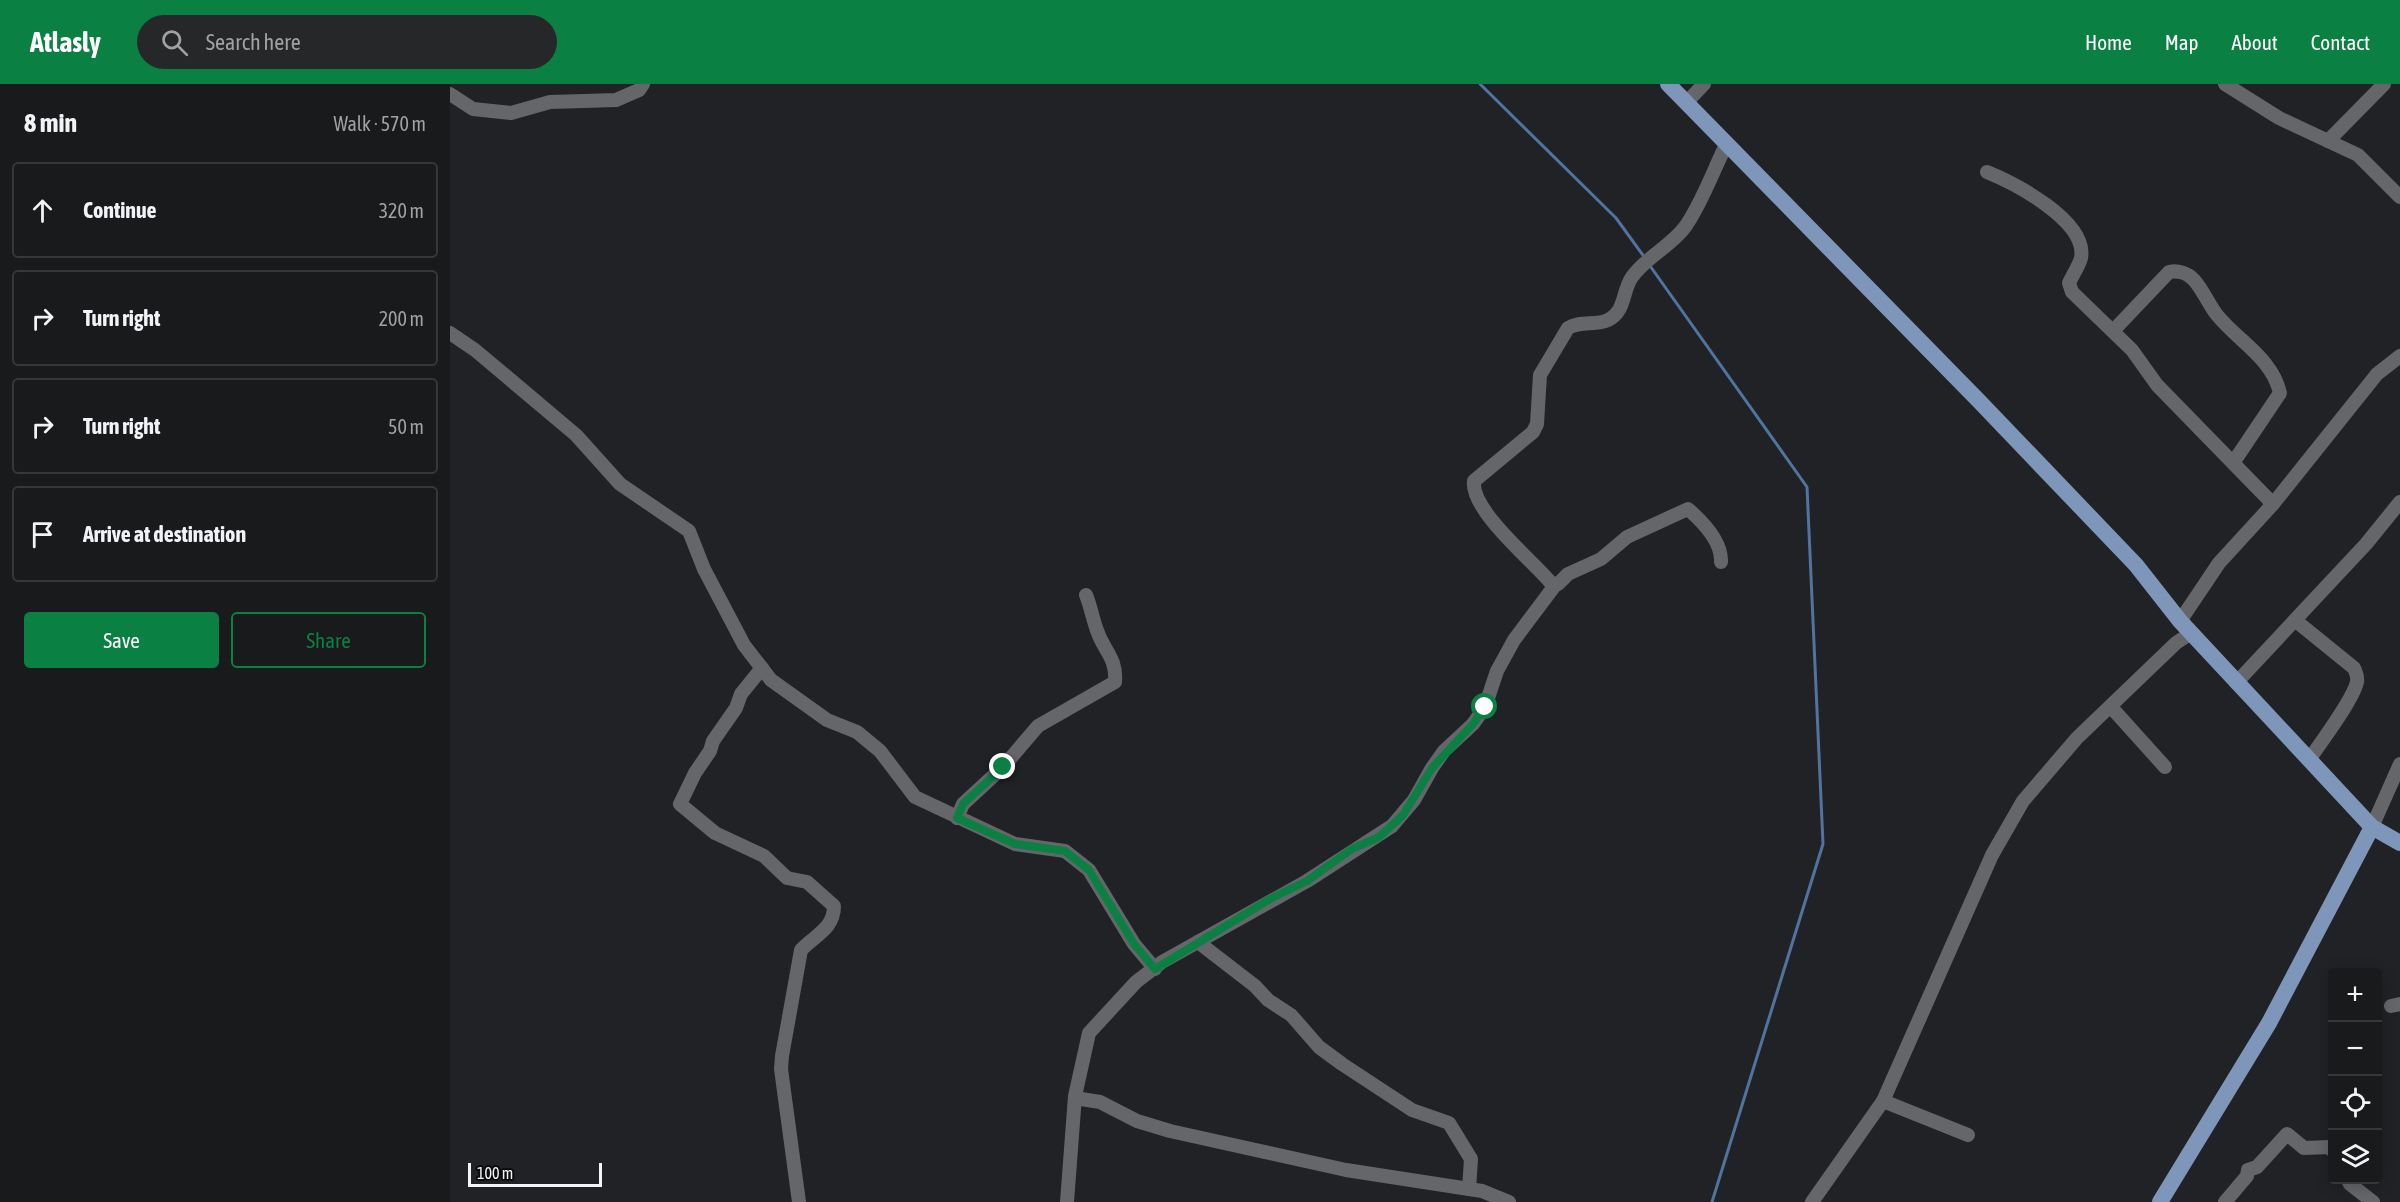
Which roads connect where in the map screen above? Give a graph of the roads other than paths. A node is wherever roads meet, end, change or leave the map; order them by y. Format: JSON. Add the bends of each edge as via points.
{"nodes":[{"id":1,"x":643,"y":84,"type":"edge"},
{"id":2,"x":1668,"y":84,"type":"edge"},
{"id":3,"x":1704,"y":84,"type":"edge"},
{"id":4,"x":2224,"y":84,"type":"edge"},
{"id":5,"x":2384,"y":84,"type":"edge"},
{"id":6,"x":450,"y":94,"type":"edge"},
{"id":7,"x":1686,"y":103,"type":"junction"},
{"id":8,"x":2328,"y":141,"type":"junction"},
{"id":9,"x":1726,"y":145,"type":"junction"},
{"id":10,"x":1987,"y":172,"type":"dead end"},
{"id":11,"x":2400,"y":197,"type":"edge"},
{"id":12,"x":2113,"y":331,"type":"junction"},
{"id":13,"x":450,"y":333,"type":"edge"},
{"id":14,"x":2400,"y":356,"type":"edge"},
{"id":15,"x":2233,"y":463,"type":"junction"},
{"id":16,"x":2400,"y":502,"type":"edge"},
{"id":17,"x":2273,"y":504,"type":"junction"},
{"id":18,"x":1721,"y":562,"type":"dead end"},
{"id":19,"x":1556,"y":584,"type":"junction"},
{"id":20,"x":1086,"y":595,"type":"dead end"},
{"id":21,"x":2296,"y":621,"type":"junction"},
{"id":22,"x":2185,"y":627,"type":"junction"},
{"id":23,"x":762,"y":668,"type":"junction"},
{"id":24,"x":2236,"y":683,"type":"junction"},
{"id":25,"x":2110,"y":707,"type":"junction"},
{"id":26,"x":2309,"y":760,"type":"junction"},
{"id":27,"x":2400,"y":764,"type":"edge"},
{"id":28,"x":2165,"y":767,"type":"dead end"},
{"id":29,"x":957,"y":818,"type":"junction"},
{"id":30,"x":2372,"y":827,"type":"junction"},
{"id":31,"x":2400,"y":843,"type":"edge"},
{"id":32,"x":1198,"y":942,"type":"junction"},
{"id":33,"x":1155,"y":969,"type":"junction"},
{"id":34,"x":1075,"y":1098,"type":"junction"},
{"id":35,"x":1883,"y":1101,"type":"junction"},
{"id":36,"x":1968,"y":1135,"type":"dead end"},
{"id":37,"x":2328,"y":1147,"type":"edge"},
{"id":38,"x":2350,"y":1184,"type":"edge"},
{"id":39,"x":1469,"y":1189,"type":"junction"},
{"id":40,"x":799,"y":1202,"type":"edge"},
{"id":41,"x":1067,"y":1202,"type":"edge"},
{"id":42,"x":1509,"y":1202,"type":"edge"},
{"id":43,"x":1812,"y":1202,"type":"edge"},
{"id":44,"x":2160,"y":1202,"type":"edge"},
{"id":45,"x":2225,"y":1202,"type":"edge"},
{"id":46,"x":2373,"y":1202,"type":"edge"}],
"edges":[{"from":1,"to":6,"type":"street","via":[[639,90],[616,100],[550,102],[510,113],[473,109]]},
{"from":2,"to":7,"type":"main road"},
{"from":3,"to":7,"type":"street"},
{"from":4,"to":8,"type":"street","via":[[2279,118]]},
{"from":5,"to":8,"type":"street"},
{"from":7,"to":9,"type":"main road"},
{"from":8,"to":11,"type":"street","via":[[2358,155]]},
{"from":9,"to":19,"type":"street","via":[[1685,227],[1641,266],[1615,315],[1607,321],[1575,324],[1561,339],[1540,375],[1533,432],[1474,481],[1481,503],[1519,552]]},
{"from":9,"to":22,"type":"main road","via":[[2061,486],[2136,565]]},
{"from":10,"to":12,"type":"street","via":[[2010,181],[2064,218],[2079,243],[2081,258],[2068,283],[2072,292]]},
{"from":12,"to":15,"type":"street","via":[[2157,385]]},
{"from":12,"to":15,"type":"street","via":[[2169,272],[2176,271],[2195,281],[2227,327],[2267,364],[2280,393]]},
{"from":13,"to":23,"type":"street","via":[[576,435],[620,484],[689,531],[744,645]]},
{"from":14,"to":17,"type":"street","via":[[2377,374]]},
{"from":15,"to":17,"type":"street"},
{"from":16,"to":21,"type":"street"},
{"from":17,"to":22,"type":"street","via":[[2219,563]]},
{"from":18,"to":19,"type":"street","via":[[1721,552],[1711,535],[1688,509],[1627,537],[1601,559]]},
{"from":19,"to":32,"type":"street","via":[[1514,640],[1497,671],[1485,707],[1432,768],[1403,815],[1379,837],[1352,849],[1300,885]]},
{"from":20,"to":29,"type":"street","via":[[1098,634],[1110,653],[1115,682],[1038,726],[1003,767],[963,804]]},
{"from":21,"to":24,"type":"street"},
{"from":21,"to":26,"type":"street","via":[[2354,668],[2357,676],[2357,684]]},
{"from":22,"to":24,"type":"main road"},
{"from":22,"to":25,"type":"street","via":[[2176,643]]},
{"from":23,"to":29,"type":"street","via":[[771,680],[827,720],[857,732],[880,751],[915,797]]},
{"from":23,"to":40,"type":"street","via":[[741,694],[680,804],[715,833],[764,856],[787,878],[807,882],[834,906],[834,916],[824,931],[801,950],[780,1070]]},
{"from":24,"to":26,"type":"main road"},
{"from":25,"to":28,"type":"street"},
{"from":25,"to":35,"type":"street","via":[[2077,738],[2018,810],[1992,855]]},
{"from":26,"to":30,"type":"main road"},
{"from":27,"to":30,"type":"street"},
{"from":29,"to":33,"type":"street","via":[[1015,844],[1065,851],[1089,870],[1134,944]]},
{"from":30,"to":31,"type":"main road"},
{"from":30,"to":44,"type":"main road","via":[[2270,1023]]},
{"from":32,"to":33,"type":"street"},
{"from":32,"to":39,"type":"street","via":[[1256,986],[1342,1064],[1412,1110],[1449,1124],[1471,1159]]},
{"from":33,"to":34,"type":"street","via":[[1136,982],[1089,1033]]},
{"from":34,"to":39,"type":"street","via":[[1100,1102],[1170,1131],[1346,1170]]},
{"from":34,"to":41,"type":"street"},
{"from":35,"to":36,"type":"street"},
{"from":35,"to":43,"type":"street"},
{"from":37,"to":45,"type":"street","via":[[2304,1148],[2287,1134],[2257,1167],[2248,1170]]},
{"from":38,"to":46,"type":"street"},
{"from":39,"to":42,"type":"street"}]}
